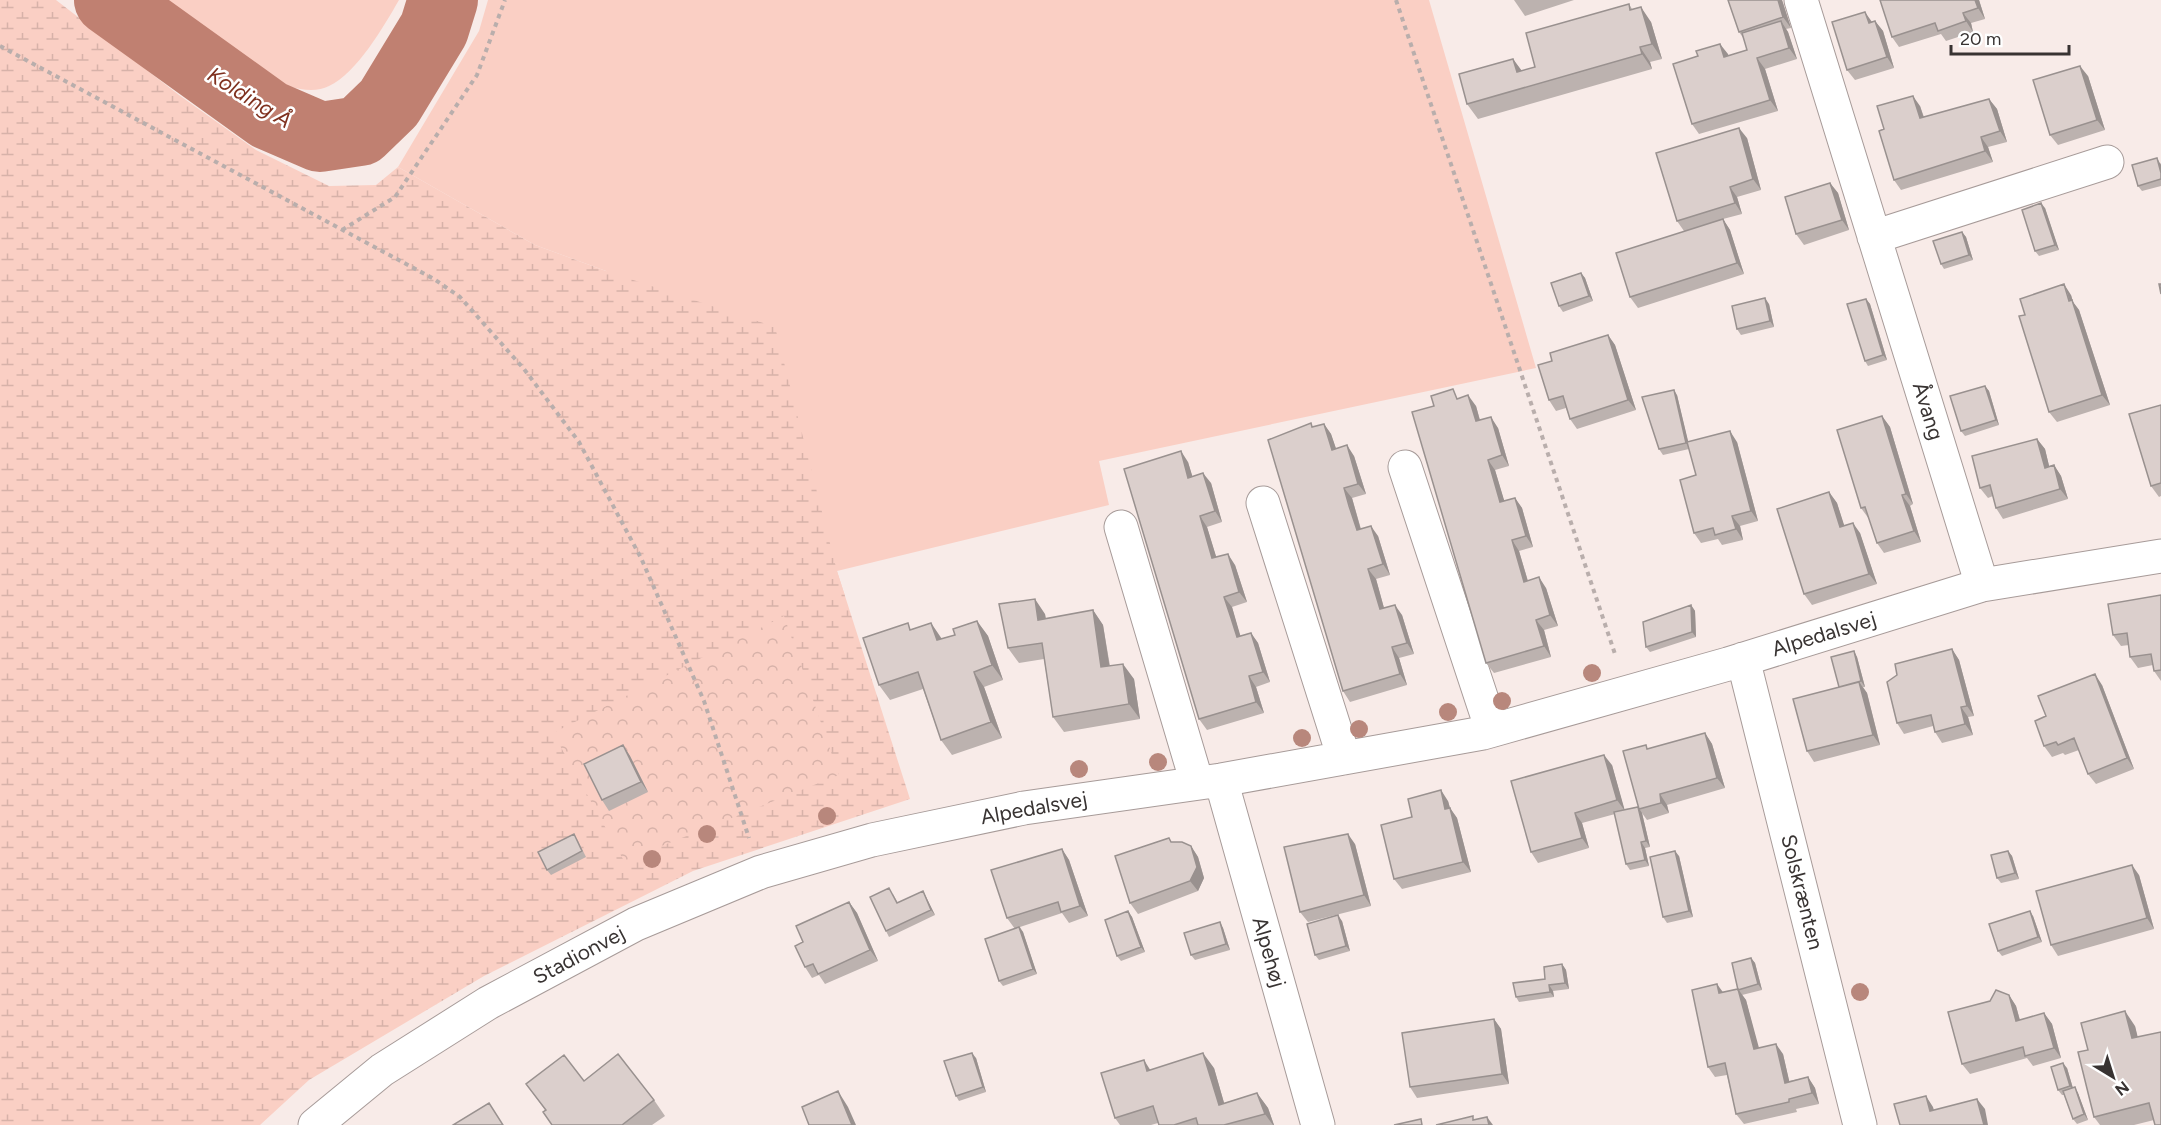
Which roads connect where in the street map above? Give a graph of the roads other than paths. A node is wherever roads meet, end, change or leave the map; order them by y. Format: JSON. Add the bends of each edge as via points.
{"nodes":[{"id":1,"x":1801,"y":0,"type":"edge"},
{"id":2,"x":2107,"y":162,"type":"dead end"},
{"id":3,"x":1874,"y":237,"type":"junction"},
{"id":4,"x":1405,"y":467,"type":"dead end"},
{"id":5,"x":1263,"y":503,"type":"dead end"},
{"id":6,"x":1121,"y":527,"type":"dead end"},
{"id":7,"x":2161,"y":556,"type":"edge"},
{"id":8,"x":1982,"y":585,"type":"junction"},
{"id":9,"x":1743,"y":659,"type":"junction"},
{"id":10,"x":1492,"y":730,"type":"junction"},
{"id":11,"x":1344,"y":758,"type":"junction"},
{"id":12,"x":1209,"y":781,"type":"junction"},
{"id":13,"x":872,"y":840,"type":"joint"},
{"id":14,"x":315,"y":1125,"type":"edge"},
{"id":15,"x":1318,"y":1125,"type":"edge"},
{"id":16,"x":1860,"y":1125,"type":"edge"}],
"edges":[{"from":1,"to":3,"type":"street","name":"Åvang"},
{"from":2,"to":3,"type":"street"},
{"from":3,"to":8,"type":"street","name":"Åvang"},
{"from":4,"to":10,"type":"street"},
{"from":5,"to":11,"type":"street"},
{"from":6,"to":12,"type":"street"},
{"from":7,"to":8,"type":"street","name":"Alpedalsvej"},
{"from":8,"to":9,"type":"street","name":"Alpedalsvej"},
{"from":9,"to":10,"type":"street","name":"Alpedalsvej"},
{"from":9,"to":16,"type":"street","name":"Solskrænten"},
{"from":10,"to":11,"type":"street","name":"Alpedalsvej"},
{"from":11,"to":12,"type":"street","name":"Alpedalsvej"},
{"from":12,"to":13,"type":"street","name":"Alpedalsvej","via":[[1024,808]]},
{"from":12,"to":15,"type":"street","name":"Alpehøj"},
{"from":13,"to":14,"type":"street","name":"Stadionvej","via":[[761,872],[636,924],[488,1003],[382,1070]]}]}
